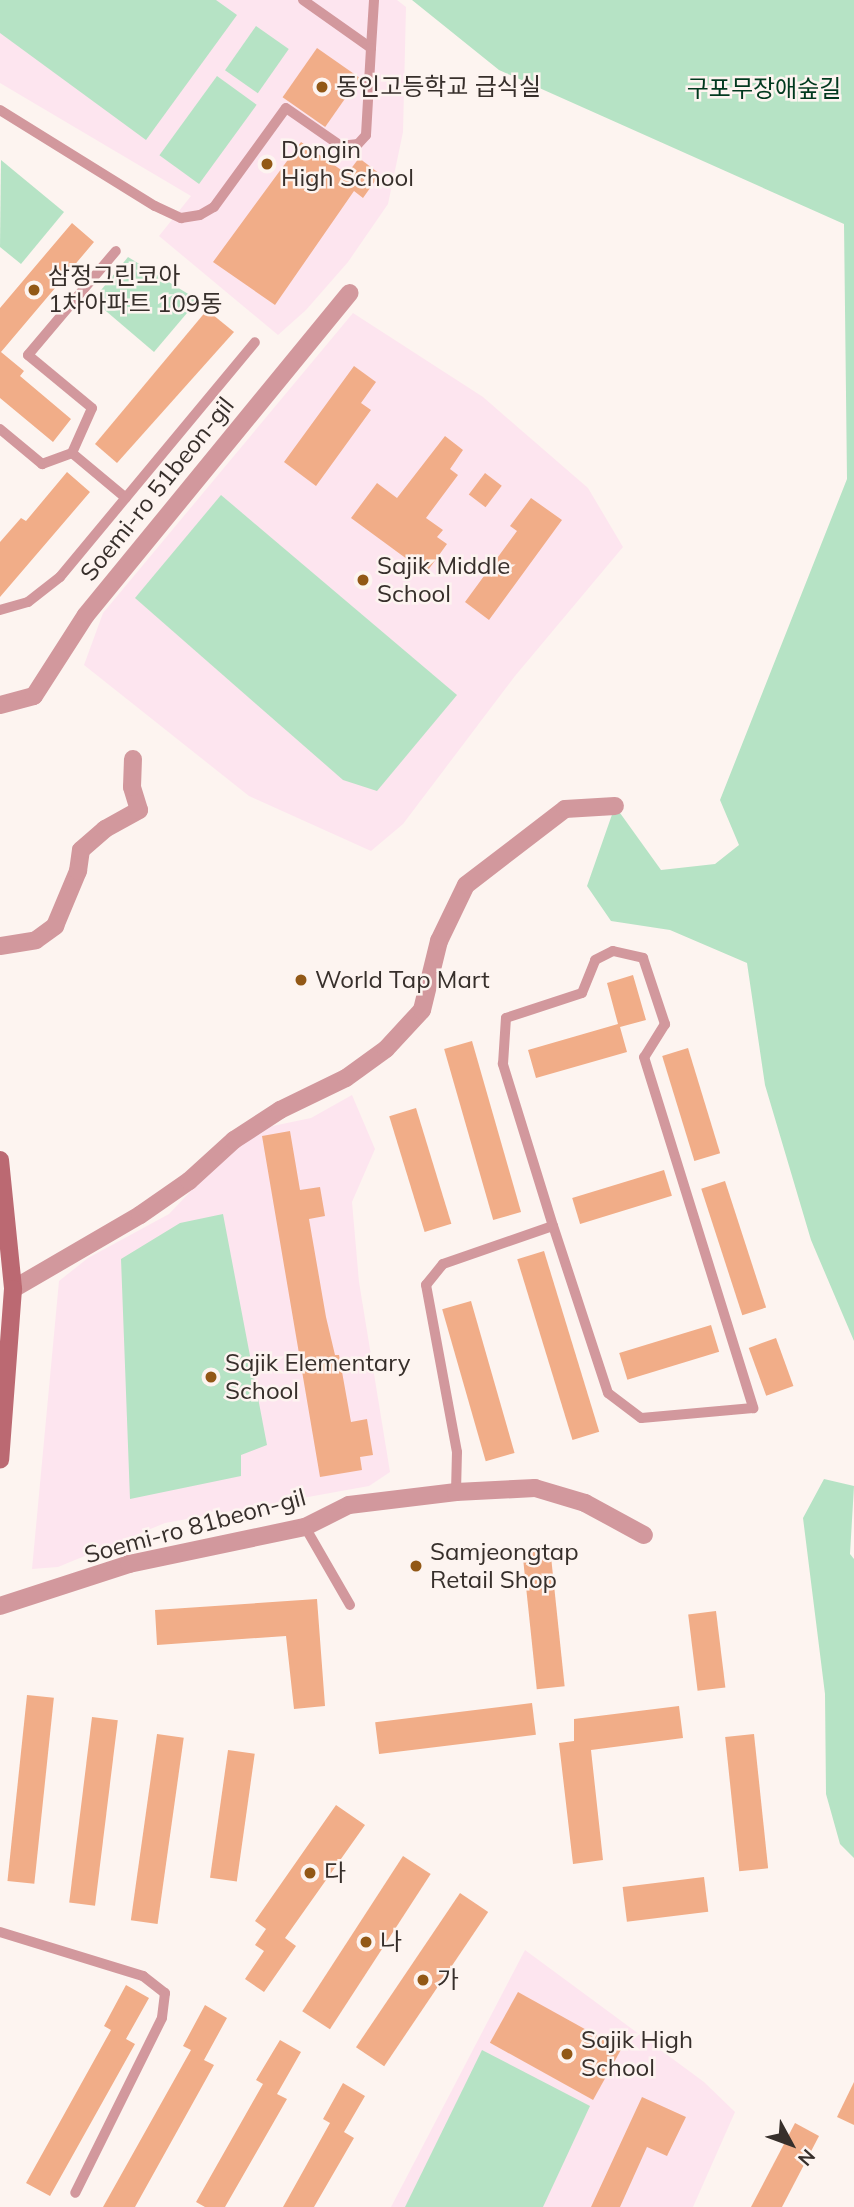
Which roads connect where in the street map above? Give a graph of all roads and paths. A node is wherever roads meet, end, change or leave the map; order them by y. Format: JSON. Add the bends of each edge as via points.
{"nodes":[{"id":1,"x":303,"y":0,"type":"edge"},
{"id":2,"x":374,"y":0,"type":"edge"},
{"id":3,"x":371,"y":48,"type":"junction"},
{"id":4,"x":0,"y":110,"type":"edge"},
{"id":5,"x":116,"y":251,"type":"dead end"},
{"id":6,"x":350,"y":293,"type":"dead end"},
{"id":7,"x":256,"y":342,"type":"dead end"},
{"id":8,"x":0,"y":429,"type":"edge"},
{"id":9,"x":72,"y":453,"type":"junction"},
{"id":10,"x":126,"y":498,"type":"junction"},
{"id":11,"x":0,"y":610,"type":"edge"},
{"id":12,"x":0,"y":705,"type":"edge"},
{"id":13,"x":133,"y":759,"type":"dead end"},
{"id":14,"x":615,"y":806,"type":"dead end"},
{"id":15,"x":0,"y":946,"type":"edge"},
{"id":16,"x":0,"y":1160,"type":"edge"},
{"id":17,"x":553,"y":1226,"type":"junction"},
{"id":18,"x":13,"y":1289,"type":"junction"},
{"id":19,"x":0,"y":1460,"type":"edge"},
{"id":20,"x":456,"y":1492,"type":"junction"},
{"id":21,"x":305,"y":1527,"type":"junction"},
{"id":22,"x":644,"y":1535,"type":"dead end"},
{"id":23,"x":350,"y":1605,"type":"dead end"},
{"id":24,"x":0,"y":1606,"type":"edge"},
{"id":25,"x":0,"y":1932,"type":"edge"},
{"id":26,"x":75,"y":2193,"type":"dead end"}],
"edges":[{"from":1,"to":3,"type":"lane"},
{"from":2,"to":3,"type":"lane"},
{"from":3,"to":4,"type":"lane","via":[[366,135],[358,144],[341,146],[286,108],[214,207],[200,215],[181,218],[155,206]]},
{"from":5,"to":9,"type":"lane","via":[[28,355],[92,408]]},
{"from":6,"to":12,"type":"street","name":"Soemi-ro 51beon-gil","via":[[86,615],[34,696]]},
{"from":7,"to":10,"type":"lane"},
{"from":8,"to":9,"type":"lane","via":[[42,464]]},
{"from":9,"to":10,"type":"lane"},
{"from":10,"to":11,"type":"lane","via":[[44,592]]},
{"from":13,"to":15,"type":"street","via":[[132,786],[139,810],[105,829],[81,850],[78,871],[55,926],[36,940]]},
{"from":14,"to":18,"type":"street","via":[[565,809],[466,886],[439,941],[422,1010],[386,1049],[234,1140],[189,1181],[140,1215]]},
{"from":16,"to":18,"type":"main road"},
{"from":17,"to":17,"type":"lane","via":[[503,1064],[506,1018],[582,993],[595,960],[613,951],[643,958],[665,1024],[644,1057],[753,1408],[641,1418],[608,1393]]},
{"from":17,"to":20,"type":"lane","via":[[443,1264],[426,1285],[457,1452]]},
{"from":18,"to":19,"type":"main road"},
{"from":20,"to":21,"type":"street","name":"Soemi-ro 81beon-gil","via":[[349,1505]]},
{"from":20,"to":22,"type":"street","name":"Soemi-ro 81beon-gil","via":[[535,1488],[585,1503]]},
{"from":21,"to":23,"type":"lane"},
{"from":21,"to":24,"type":"street","name":"Soemi-ro 81beon-gil","via":[[129,1564]]},
{"from":25,"to":26,"type":"lane","via":[[143,1976],[164,1993],[162,2018]]}]}
